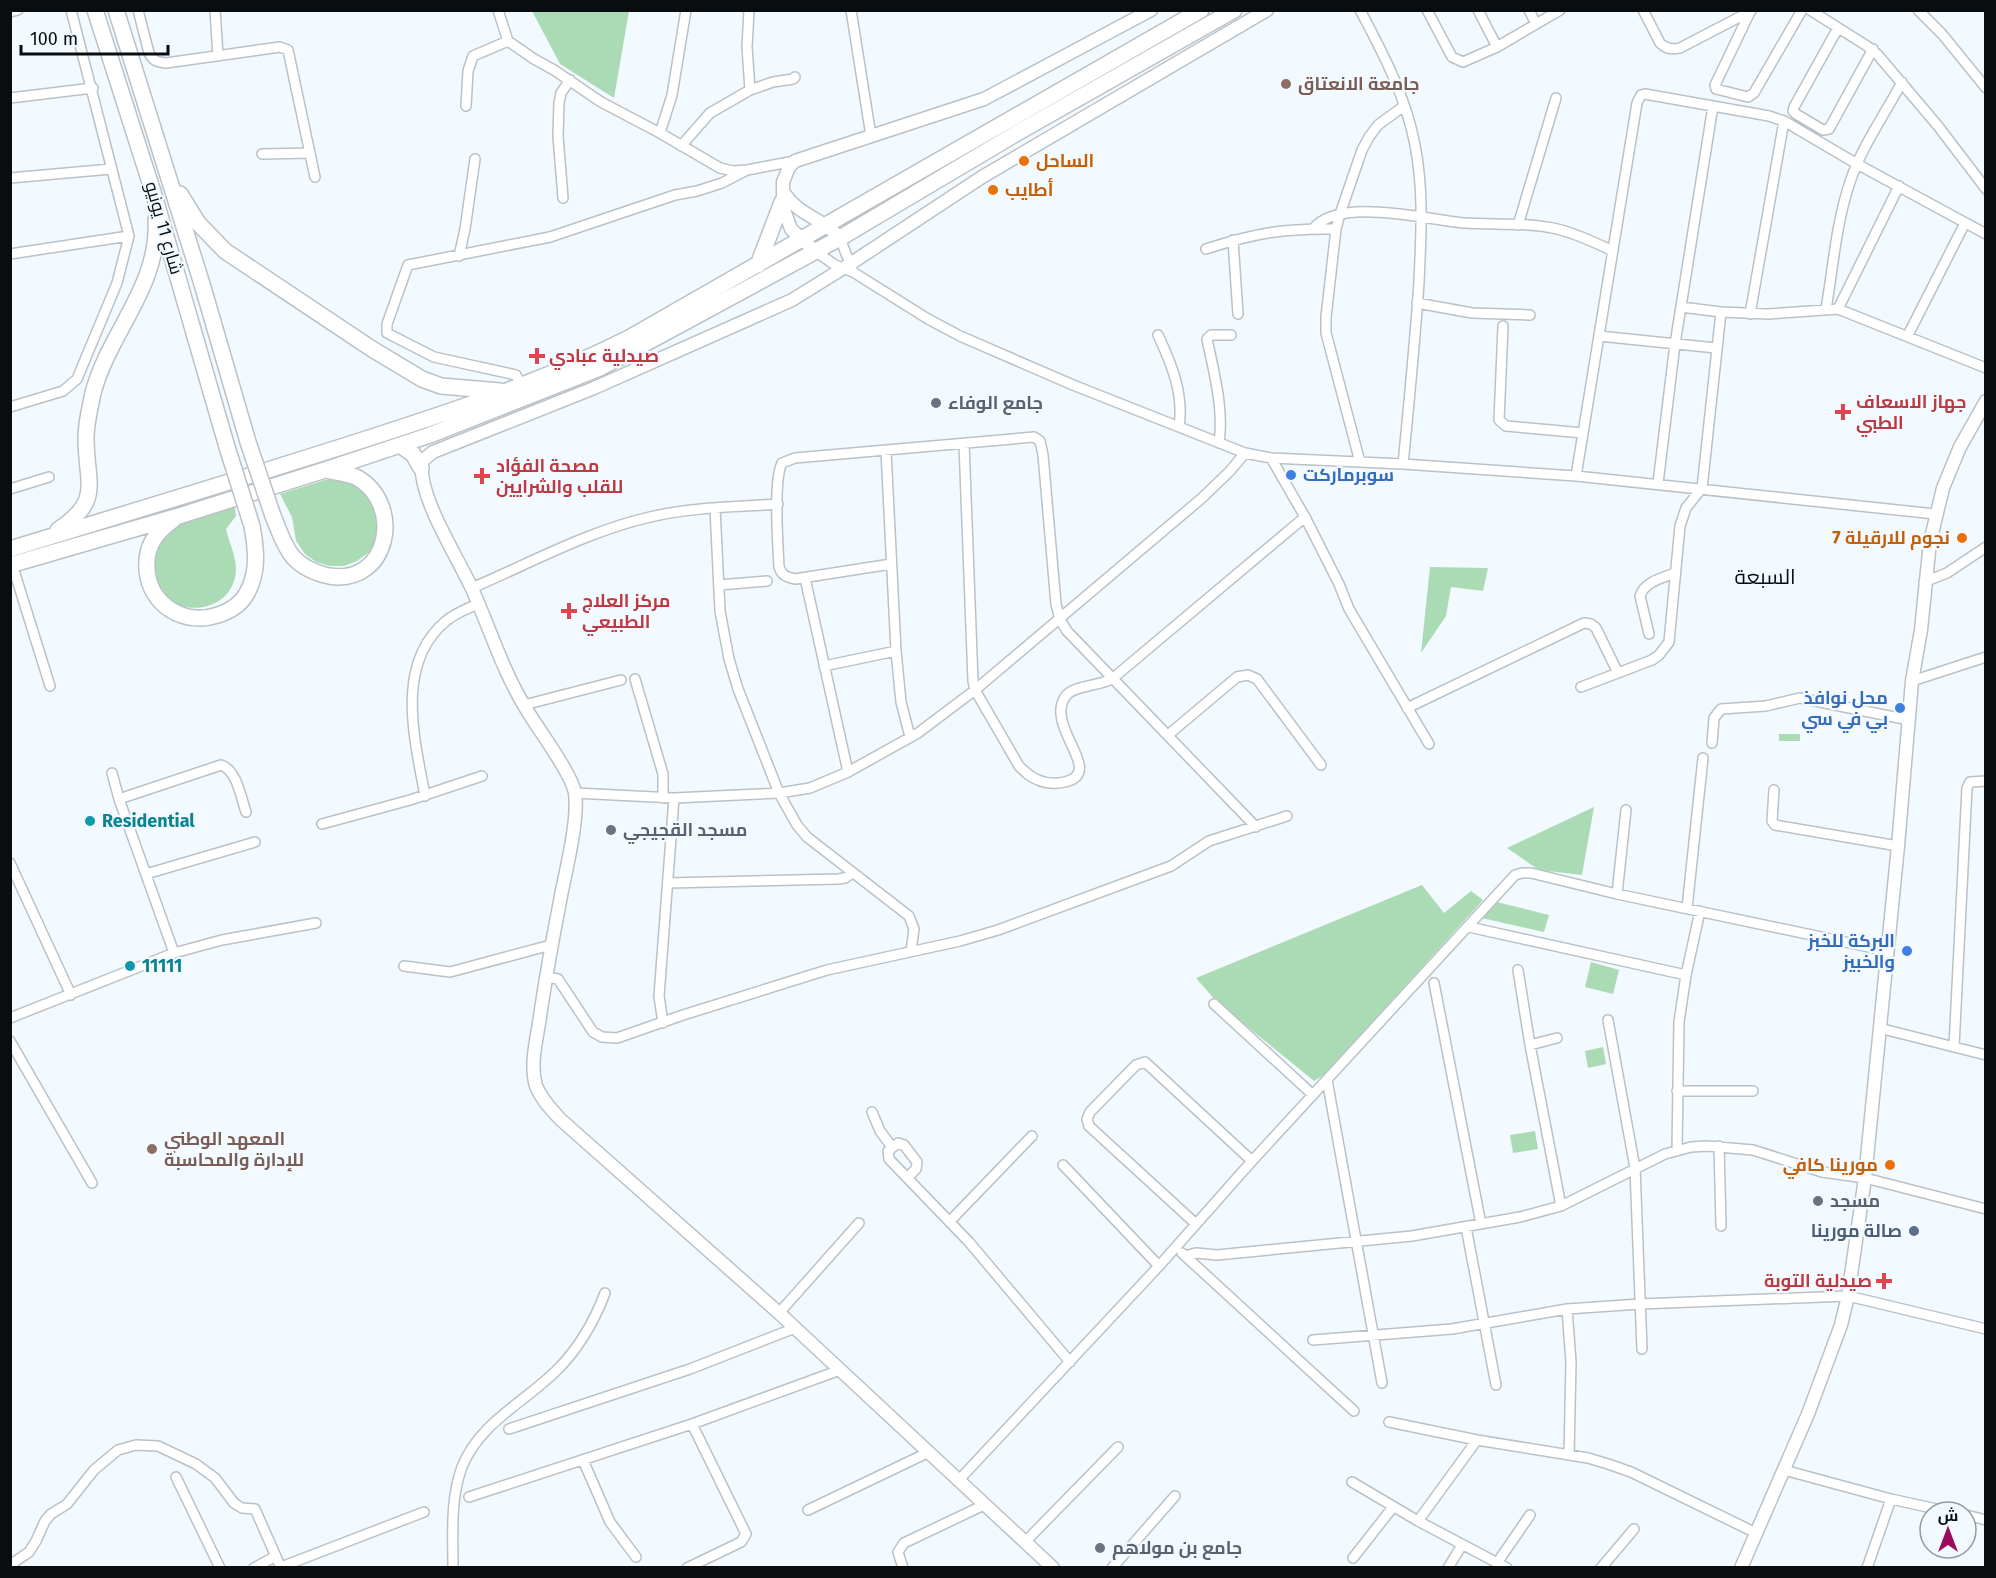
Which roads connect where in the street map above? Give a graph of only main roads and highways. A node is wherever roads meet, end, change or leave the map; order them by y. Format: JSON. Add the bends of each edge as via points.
{"nodes":[{"id":1,"x":95,"y":10,"type":"edge"},
{"id":2,"x":116,"y":10,"type":"edge"},
{"id":3,"x":1201,"y":10,"type":"edge"},
{"id":4,"x":1234,"y":10,"type":"edge"},
{"id":5,"x":146,"y":170,"type":"junction"},
{"id":6,"x":166,"y":171,"type":"junction"},
{"id":7,"x":154,"y":195,"type":"junction"},
{"id":8,"x":783,"y":197,"type":"road end"},
{"id":9,"x":758,"y":265,"type":"junction"},
{"id":10,"x":503,"y":391,"type":"junction"},
{"id":11,"x":400,"y":445,"type":"junction"},
{"id":12,"x":421,"y":468,"type":"road end"},
{"id":13,"x":325,"y":470,"type":"junction"},
{"id":14,"x":182,"y":515,"type":"junction"},
{"id":15,"x":47,"y":538,"type":"junction"},
{"id":16,"x":11,"y":559,"type":"edge"}],
"edges":[{"from":1,"to":5,"type":"highway","name":"شارع 11 يونيو"},
{"from":2,"to":6,"type":"highway","name":"شارع 11 يونيو"},
{"from":3,"to":9,"type":"highway"},
{"from":4,"to":11,"type":"highway","via":[[840,237],[600,368]]},
{"from":5,"to":6,"type":"highway"},
{"from":5,"to":7,"type":"highway","name":"شارع 11 يونيو"},
{"from":6,"to":10,"type":"highway","via":[[198,223],[225,251],[372,349],[441,386]]},
{"from":6,"to":13,"type":"highway","name":"شارع 11 يونيو","bridge":true,"via":[[248,442],[284,543],[293,557],[317,574],[354,575],[366,569],[377,556],[384,539],[381,502],[354,476]]},
{"from":7,"to":14,"type":"highway","name":"شارع 11 يونيو","bridge":true,"via":[[252,526],[254,576],[247,594],[231,609],[194,618],[167,608],[155,596],[148,577],[147,554],[154,537]]},
{"from":7,"to":15,"type":"highway","via":[[157,233],[153,261],[105,361],[88,416],[89,498],[81,512]]},
{"from":8,"to":9,"type":"highway"},
{"from":9,"to":10,"type":"highway","via":[[591,358]]},
{"from":10,"to":15,"type":"highway","via":[[421,422]]},
{"from":11,"to":12,"type":"highway","via":[[413,454]]},
{"from":11,"to":13,"type":"highway"},
{"from":13,"to":14,"type":"highway"},
{"from":14,"to":16,"type":"highway"},
{"from":15,"to":16,"type":"highway"}]}
